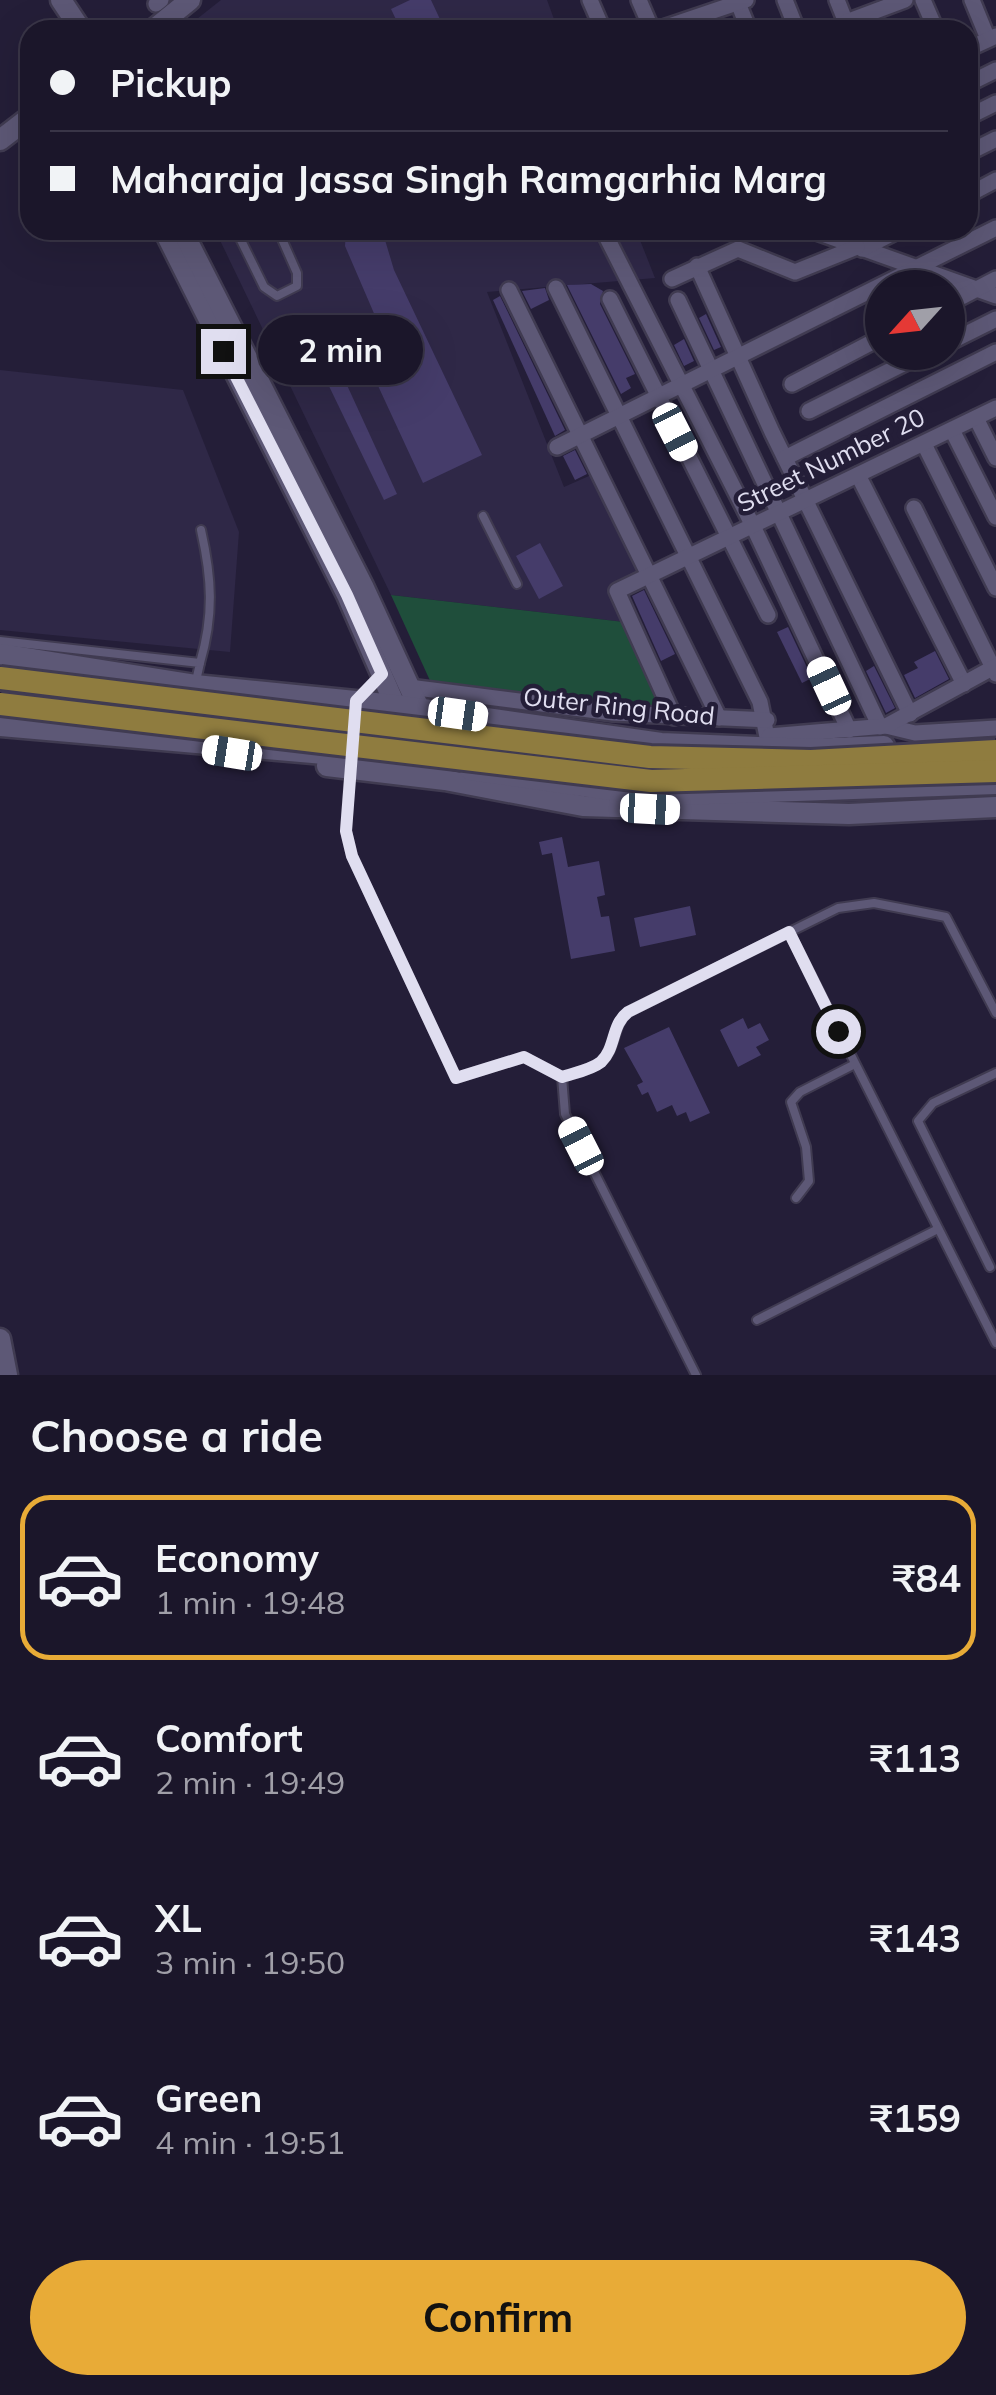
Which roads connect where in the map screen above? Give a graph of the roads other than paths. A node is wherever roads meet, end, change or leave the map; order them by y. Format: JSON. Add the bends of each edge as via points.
{"nodes":[{"id":1,"x":190,"y":0,"type":"edge"},
{"id":2,"x":905,"y":0,"type":"edge"},
{"id":3,"x":972,"y":0,"type":"edge"},
{"id":4,"x":742,"y":1,"type":"edge"},
{"id":5,"x":165,"y":20,"type":"edge"},
{"id":6,"x":695,"y":20,"type":"edge"},
{"id":7,"x":861,"y":20,"type":"edge"},
{"id":8,"x":992,"y":38,"type":"edge"},
{"id":9,"x":20,"y":125,"type":"edge"},
{"id":10,"x":0,"y":140,"type":"edge"},
{"id":11,"x":170,"y":240,"type":"edge"},
{"id":12,"x":186,"y":240,"type":"edge"},
{"id":13,"x":241,"y":240,"type":"edge"},
{"id":14,"x":282,"y":240,"type":"edge"},
{"id":15,"x":608,"y":240,"type":"edge"},
{"id":16,"x":838,"y":240,"type":"edge"},
{"id":17,"x":877,"y":240,"type":"edge"},
{"id":18,"x":971,"y":240,"type":"edge"},
{"id":19,"x":860,"y":248,"type":"junction"},
{"id":20,"x":698,"y":266,"type":"junction"},
{"id":21,"x":914,"y":268,"type":"junction"},
{"id":22,"x":672,"y":278,"type":"dead end"},
{"id":23,"x":996,"y":279,"type":"edge"},
{"id":24,"x":556,"y":288,"type":"dead end"},
{"id":25,"x":976,"y":289,"type":"junction"},
{"id":26,"x":509,"y":290,"type":"dead end"},
{"id":27,"x":965,"y":295,"type":"edge"},
{"id":28,"x":996,"y":296,"type":"edge"},
{"id":29,"x":610,"y":299,"type":"dead end"},
{"id":30,"x":678,"y":300,"type":"dead end"},
{"id":31,"x":996,"y":319,"type":"edge"},
{"id":32,"x":965,"y":334,"type":"edge"},
{"id":33,"x":865,"y":346,"type":"edge"},
{"id":34,"x":230,"y":347,"type":"junction"},
{"id":35,"x":996,"y":352,"type":"edge"},
{"id":36,"x":740,"y":356,"type":"junction"},
{"id":37,"x":712,"y":370,"type":"junction"},
{"id":38,"x":892,"y":370,"type":"edge"},
{"id":39,"x":792,"y":384,"type":"dead end"},
{"id":40,"x":680,"y":386,"type":"junction"},
{"id":41,"x":658,"y":397,"type":"junction"},
{"id":42,"x":996,"y":408,"type":"edge"},
{"id":43,"x":809,"y":411,"type":"dead end"},
{"id":44,"x":620,"y":416,"type":"junction"},
{"id":45,"x":976,"y":418,"type":"junction"},
{"id":46,"x":952,"y":430,"type":"junction"},
{"id":47,"x":580,"y":436,"type":"junction"},
{"id":48,"x":924,"y":444,"type":"junction"},
{"id":49,"x":557,"y":447,"type":"dead end"},
{"id":50,"x":785,"y":458,"type":"junction"},
{"id":51,"x":996,"y":458,"type":"edge"},
{"id":52,"x":858,"y":475,"type":"junction"},
{"id":53,"x":806,"y":500,"type":"junction"},
{"id":54,"x":914,"y":508,"type":"dead end"},
{"id":55,"x":778,"y":514,"type":"junction"},
{"id":56,"x":483,"y":516,"type":"dead end"},
{"id":57,"x":996,"y":517,"type":"edge"},
{"id":58,"x":752,"y":526,"type":"junction"},
{"id":59,"x":202,"y":530,"type":"dead end"},
{"id":60,"x":728,"y":538,"type":"junction"},
{"id":61,"x":688,"y":557,"type":"junction"},
{"id":62,"x":650,"y":575,"type":"junction"},
{"id":63,"x":517,"y":584,"type":"dead end"},
{"id":64,"x":996,"y":588,"type":"edge"},
{"id":65,"x":355,"y":591,"type":"junction"},
{"id":66,"x":768,"y":615,"type":"dead end"},
{"id":67,"x":0,"y":641,"type":"edge"},
{"id":68,"x":0,"y":654,"type":"edge"},
{"id":69,"x":200,"y":662,"type":"junction"},
{"id":70,"x":995,"y":669,"type":"edge"},
{"id":71,"x":382,"y":674,"type":"junction"},
{"id":72,"x":0,"y":678,"type":"edge"},
{"id":73,"x":964,"y":684,"type":"junction"},
{"id":74,"x":195,"y":685,"type":"junction"},
{"id":75,"x":409,"y":687,"type":"junction"},
{"id":76,"x":282,"y":694,"type":"junction"},
{"id":77,"x":356,"y":701,"type":"junction"},
{"id":78,"x":0,"y":704,"type":"edge"},
{"id":79,"x":395,"y":705,"type":"junction"},
{"id":80,"x":419,"y":708,"type":"junction"},
{"id":81,"x":910,"y":714,"type":"junction"},
{"id":82,"x":674,"y":717,"type":"junction"},
{"id":83,"x":719,"y":718,"type":"junction"},
{"id":84,"x":0,"y":726,"type":"edge"},
{"id":85,"x":883,"y":726,"type":"junction"},
{"id":86,"x":996,"y":728,"type":"edge"},
{"id":87,"x":574,"y":730,"type":"junction"},
{"id":88,"x":848,"y":730,"type":"junction"},
{"id":89,"x":768,"y":735,"type":"junction"},
{"id":90,"x":144,"y":736,"type":"junction"},
{"id":91,"x":190,"y":740,"type":"junction"},
{"id":92,"x":996,"y":741,"type":"edge"},
{"id":93,"x":274,"y":748,"type":"junction"},
{"id":94,"x":996,"y":752,"type":"edge"},
{"id":95,"x":351,"y":763,"type":"junction"},
{"id":96,"x":996,"y":771,"type":"edge"},
{"id":97,"x":566,"y":784,"type":"junction"},
{"id":98,"x":996,"y":784,"type":"edge"},
{"id":99,"x":996,"y":807,"type":"edge"},
{"id":100,"x":789,"y":932,"type":"junction"},
{"id":101,"x":996,"y":1012,"type":"edge"},
{"id":102,"x":855,"y":1064,"type":"junction"},
{"id":103,"x":996,"y":1074,"type":"edge"},
{"id":104,"x":562,"y":1077,"type":"junction"},
{"id":105,"x":796,"y":1198,"type":"dead end"},
{"id":106,"x":938,"y":1229,"type":"junction"},
{"id":107,"x":990,"y":1267,"type":"dead end"},
{"id":108,"x":757,"y":1320,"type":"dead end"},
{"id":109,"x":0,"y":1339,"type":"edge"},
{"id":110,"x":996,"y":1342,"type":"edge"},
{"id":111,"x":7,"y":1375,"type":"edge"},
{"id":112,"x":696,"y":1375,"type":"edge"}],
"edges":[{"from":1,"to":5,"type":"street"},
{"from":2,"to":7,"type":"street"},
{"from":3,"to":8,"type":"street"},
{"from":4,"to":6,"type":"street"},
{"from":9,"to":10,"type":"street"},
{"from":11,"to":34,"type":"street"},
{"from":12,"to":34,"type":"street"},
{"from":13,"to":14,"type":"lane","via":[[264,287],[277,296],[297,286]]},
{"from":15,"to":40,"type":"street"},
{"from":16,"to":19,"type":"street"},
{"from":17,"to":19,"type":"street"},
{"from":18,"to":21,"type":"street"},
{"from":19,"to":20,"type":"street","via":[[804,271],[788,271],[738,249]]},
{"from":19,"to":21,"type":"street"},
{"from":20,"to":22,"type":"street"},
{"from":20,"to":36,"type":"street"},
{"from":21,"to":25,"type":"street"},
{"from":21,"to":36,"type":"street"},
{"from":23,"to":25,"type":"street"},
{"from":24,"to":44,"type":"street"},
{"from":25,"to":27,"type":"street"},
{"from":25,"to":28,"type":"street"},
{"from":26,"to":47,"type":"street"},
{"from":29,"to":41,"type":"street"},
{"from":30,"to":37,"type":"street"},
{"from":31,"to":32,"type":"street"},
{"from":33,"to":39,"type":"street"},
{"from":34,"to":65,"type":"street"},
{"from":35,"to":50,"type":"street"},
{"from":36,"to":37,"type":"street"},
{"from":36,"to":50,"type":"street"},
{"from":37,"to":40,"type":"street"},
{"from":37,"to":55,"type":"street"},
{"from":38,"to":43,"type":"street"},
{"from":40,"to":41,"type":"street"},
{"from":40,"to":58,"type":"street"},
{"from":41,"to":44,"type":"street"},
{"from":41,"to":60,"type":"street"},
{"from":42,"to":45,"type":"street","name":"Street Number 20"},
{"from":44,"to":47,"type":"street"},
{"from":44,"to":61,"type":"street"},
{"from":45,"to":46,"type":"street","name":"Street Number 20"},
{"from":45,"to":51,"type":"street"},
{"from":46,"to":48,"type":"street","name":"Street Number 20"},
{"from":46,"to":57,"type":"street"},
{"from":47,"to":49,"type":"street"},
{"from":47,"to":62,"type":"street"},
{"from":48,"to":52,"type":"street","name":"Street Number 20"},
{"from":48,"to":64,"type":"street"},
{"from":50,"to":53,"type":"street"},
{"from":52,"to":53,"type":"street","name":"Street Number 20"},
{"from":52,"to":73,"type":"street"},
{"from":53,"to":55,"type":"street","name":"Street Number 20"},
{"from":53,"to":81,"type":"street"},
{"from":54,"to":70,"type":"street"},
{"from":55,"to":58,"type":"street","name":"Street Number 20"},
{"from":55,"to":85,"type":"street"},
{"from":56,"to":63,"type":"lane"},
{"from":58,"to":60,"type":"street","name":"Street Number 20"},
{"from":58,"to":88,"type":"street"},
{"from":59,"to":69,"type":"lane","via":[[213,589]]},
{"from":60,"to":61,"type":"street","name":"Street Number 20"},
{"from":60,"to":66,"type":"street"},
{"from":61,"to":62,"type":"street","name":"Street Number 20"},
{"from":61,"to":89,"type":"street"},
{"from":62,"to":82,"type":"street","name":"Street Number 20","via":[[616,594]]},
{"from":62,"to":83,"type":"street"},
{"from":65,"to":71,"type":"street"},
{"from":65,"to":75,"type":"street"},
{"from":67,"to":69,"type":"lane"},
{"from":68,"to":74,"type":"street","name":"Outer Ring Road"},
{"from":69,"to":74,"type":"lane"},
{"from":70,"to":73,"type":"street"},
{"from":71,"to":77,"type":"lane"},
{"from":71,"to":79,"type":"street"},
{"from":72,"to":94,"type":"main road","name":"Outer Ring Road","bridge":true,"via":[[650,758],[811,761]]},
{"from":73,"to":81,"type":"street"},
{"from":74,"to":76,"type":"street","name":"Outer Ring Road"},
{"from":74,"to":91,"type":"lane"},
{"from":75,"to":80,"type":"street"},
{"from":75,"to":82,"type":"street"},
{"from":76,"to":77,"type":"street","name":"Outer Ring Road"},
{"from":76,"to":93,"type":"street"},
{"from":77,"to":79,"type":"street","name":"Outer Ring Road"},
{"from":77,"to":95,"type":"lane"},
{"from":78,"to":96,"type":"main road","bridge":true,"via":[[651,782]]},
{"from":79,"to":80,"type":"street","name":"Outer Ring Road"},
{"from":80,"to":87,"type":"street","name":"Outer Ring Road"},
{"from":81,"to":85,"type":"street"},
{"from":82,"to":83,"type":"street"},
{"from":83,"to":89,"type":"street"},
{"from":84,"to":90,"type":"street"},
{"from":85,"to":86,"type":"street","via":[[915,733]]},
{"from":85,"to":88,"type":"street"},
{"from":87,"to":89,"type":"street","name":"Outer Ring Road","via":[[661,743]]},
{"from":87,"to":97,"type":"street"},
{"from":88,"to":89,"type":"street"},
{"from":89,"to":92,"type":"street","name":"Outer Ring Road"},
{"from":90,"to":91,"type":"street"},
{"from":90,"to":95,"type":"street"},
{"from":91,"to":93,"type":"street"},
{"from":93,"to":95,"type":"street"},
{"from":95,"to":97,"type":"street"},
{"from":95,"to":99,"type":"street","via":[[583,806],[849,814]]},
{"from":95,"to":104,"type":"lane","via":[[346,831],[352,856],[456,1078],[524,1057]]},
{"from":97,"to":98,"type":"street","via":[[653,796]]},
{"from":100,"to":101,"type":"lane","via":[[858,903],[941,915],[956,930]]},
{"from":100,"to":102,"type":"lane"},
{"from":100,"to":104,"type":"lane","via":[[628,1012],[600,1063]]},
{"from":102,"to":105,"type":"lane","via":[[790,1102],[809,1182]]},
{"from":102,"to":106,"type":"lane"},
{"from":103,"to":107,"type":"lane","via":[[933,1104],[918,1120]]},
{"from":104,"to":112,"type":"lane","via":[[565,1114]]},
{"from":106,"to":108,"type":"lane"},
{"from":106,"to":110,"type":"lane"},
{"from":109,"to":111,"type":"street"}]}
